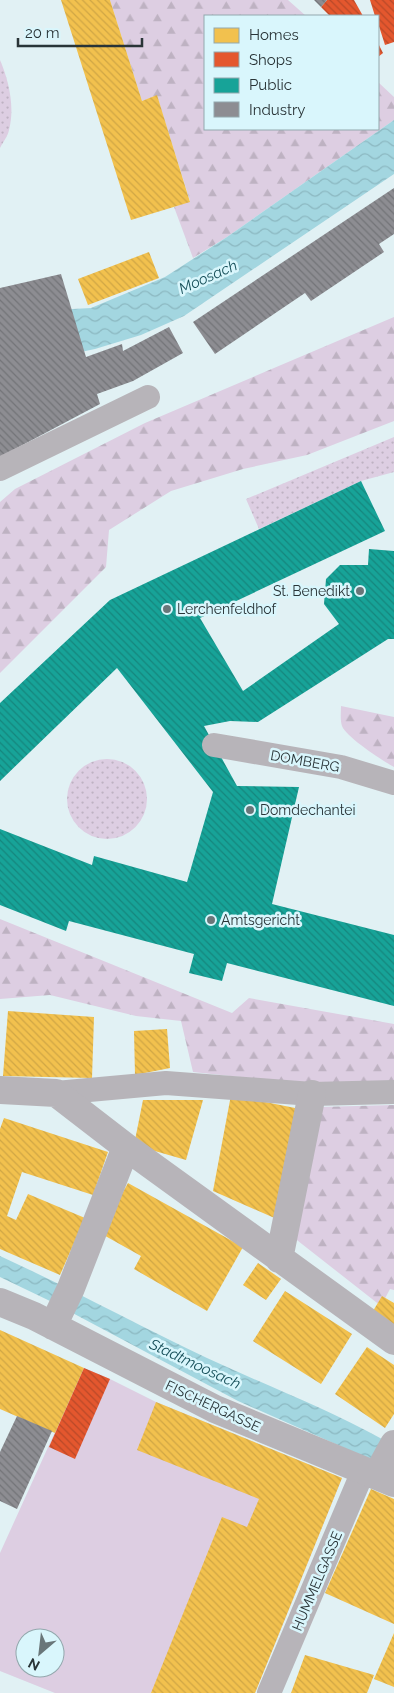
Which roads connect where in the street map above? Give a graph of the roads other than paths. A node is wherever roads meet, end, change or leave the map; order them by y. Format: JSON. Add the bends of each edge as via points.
{"nodes":[{"id":1,"x":148,"y":397,"type":"dead end"},
{"id":2,"x":0,"y":468,"type":"edge"},
{"id":3,"x":214,"y":745,"type":"dead end"},
{"id":4,"x":394,"y":783,"type":"edge"},
{"id":5,"x":0,"y":1090,"type":"edge"},
{"id":6,"x":394,"y":1092,"type":"edge"},
{"id":7,"x":56,"y":1093,"type":"junction"},
{"id":8,"x":312,"y":1094,"type":"junction"},
{"id":9,"x":126,"y":1147,"type":"junction"},
{"id":10,"x":280,"y":1259,"type":"junction"},
{"id":11,"x":0,"y":1302,"type":"edge"},
{"id":12,"x":62,"y":1308,"type":"junction"},
{"id":13,"x":394,"y":1342,"type":"edge"},
{"id":14,"x":382,"y":1468,"type":"edge"},
{"id":15,"x":269,"y":1693,"type":"edge"}],
"edges":[{"from":1,"to":2,"type":"lane"},
{"from":3,"to":4,"type":"lane","name":"DOMBERG","via":[[341,767]]},
{"from":5,"to":7,"type":"street"},
{"from":6,"to":8,"type":"lane"},
{"from":7,"to":8,"type":"lane","via":[[166,1083]]},
{"from":7,"to":9,"type":"street"},
{"from":8,"to":10,"type":"street"},
{"from":9,"to":10,"type":"street"},
{"from":9,"to":12,"type":"street"},
{"from":10,"to":13,"type":"street"},
{"from":11,"to":12,"type":"street","name":"FISCHERGASSE"},
{"from":12,"to":14,"type":"street","name":"FISCHERGASSE","via":[[215,1409]]},
{"from":14,"to":15,"type":"lane","name":"HUMMELGASSE"}]}
